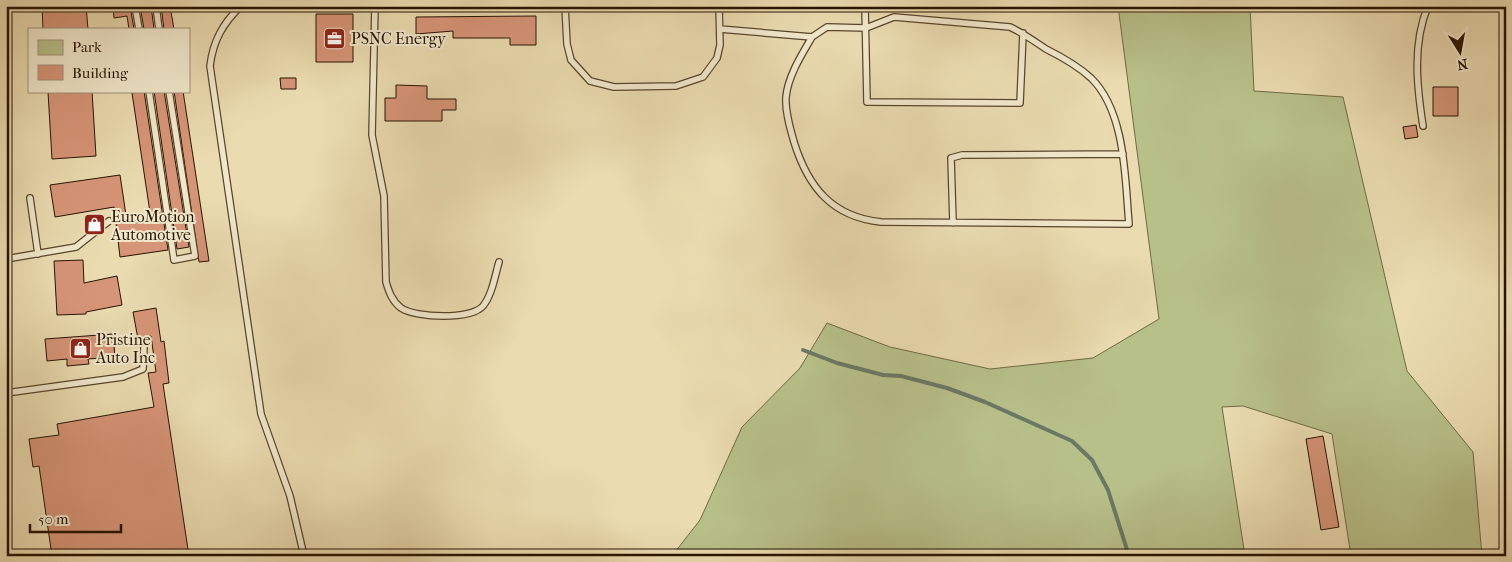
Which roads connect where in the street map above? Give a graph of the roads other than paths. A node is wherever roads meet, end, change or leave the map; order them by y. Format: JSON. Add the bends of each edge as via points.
{"nodes":[{"id":1,"x":135,"y":6,"type":"edge"},
{"id":2,"x":156,"y":6,"type":"edge"},
{"id":3,"x":241,"y":6,"type":"edge"},
{"id":4,"x":375,"y":6,"type":"edge"},
{"id":5,"x":565,"y":6,"type":"edge"},
{"id":6,"x":719,"y":6,"type":"edge"},
{"id":7,"x":865,"y":6,"type":"edge"},
{"id":8,"x":1428,"y":6,"type":"edge"},
{"id":9,"x":139,"y":28,"type":"edge"},
{"id":10,"x":159,"y":28,"type":"edge"},
{"id":11,"x":866,"y":28,"type":"junction"},
{"id":12,"x":720,"y":29,"type":"junction"},
{"id":13,"x":1023,"y":33,"type":"junction"},
{"id":14,"x":812,"y":37,"type":"junction"},
{"id":15,"x":149,"y":92,"type":"edge"},
{"id":16,"x":169,"y":92,"type":"edge"},
{"id":17,"x":1423,"y":126,"type":"dead end"},
{"id":18,"x":1123,"y":154,"type":"junction"},
{"id":19,"x":30,"y":198,"type":"dead end"},
{"id":20,"x":110,"y":222,"type":"dead end"},
{"id":21,"x":954,"y":222,"type":"junction"},
{"id":22,"x":38,"y":254,"type":"junction"},
{"id":23,"x":6,"y":259,"type":"edge"},
{"id":24,"x":499,"y":262,"type":"dead end"},
{"id":25,"x":144,"y":347,"type":"dead end"},
{"id":26,"x":6,"y":393,"type":"edge"},
{"id":27,"x":304,"y":556,"type":"edge"}],
"edges":[{"from":1,"to":9,"type":"lane"},
{"from":2,"to":10,"type":"lane"},
{"from":3,"to":27,"type":"lane","via":[[217,36],[210,66],[261,414],[290,496]]},
{"from":4,"to":24,"type":"lane","via":[[372,135],[382,181],[386,282],[390,296],[404,309],[416,314],[466,315],[477,312],[484,305]]},
{"from":5,"to":12,"type":"lane","via":[[566,44],[571,60],[590,82],[614,88],[676,86],[703,77],[718,58]]},
{"from":6,"to":12,"type":"lane"},
{"from":7,"to":11,"type":"lane"},
{"from":8,"to":17,"type":"lane","via":[[1418,46],[1418,94]]},
{"from":11,"to":13,"type":"lane","via":[[894,17],[1000,26]]},
{"from":11,"to":13,"type":"lane","via":[[866,102],[1020,103]]},
{"from":11,"to":14,"type":"lane","via":[[827,27]]},
{"from":12,"to":14,"type":"lane"},
{"from":13,"to":18,"type":"lane","via":[[1092,79],[1108,103]]},
{"from":14,"to":21,"type":"lane","via":[[791,80],[786,103],[798,154],[817,190],[844,212],[867,220]]},
{"from":15,"to":16,"type":"lane","via":[[174,260],[195,256]]},
{"from":18,"to":21,"type":"lane","via":[[962,155],[951,158]]},
{"from":18,"to":21,"type":"lane","via":[[1129,224]]},
{"from":19,"to":22,"type":"lane"},
{"from":20,"to":22,"type":"lane","via":[[76,247]]},
{"from":22,"to":23,"type":"lane"},
{"from":25,"to":26,"type":"lane","via":[[142,369],[123,377]]}]}
